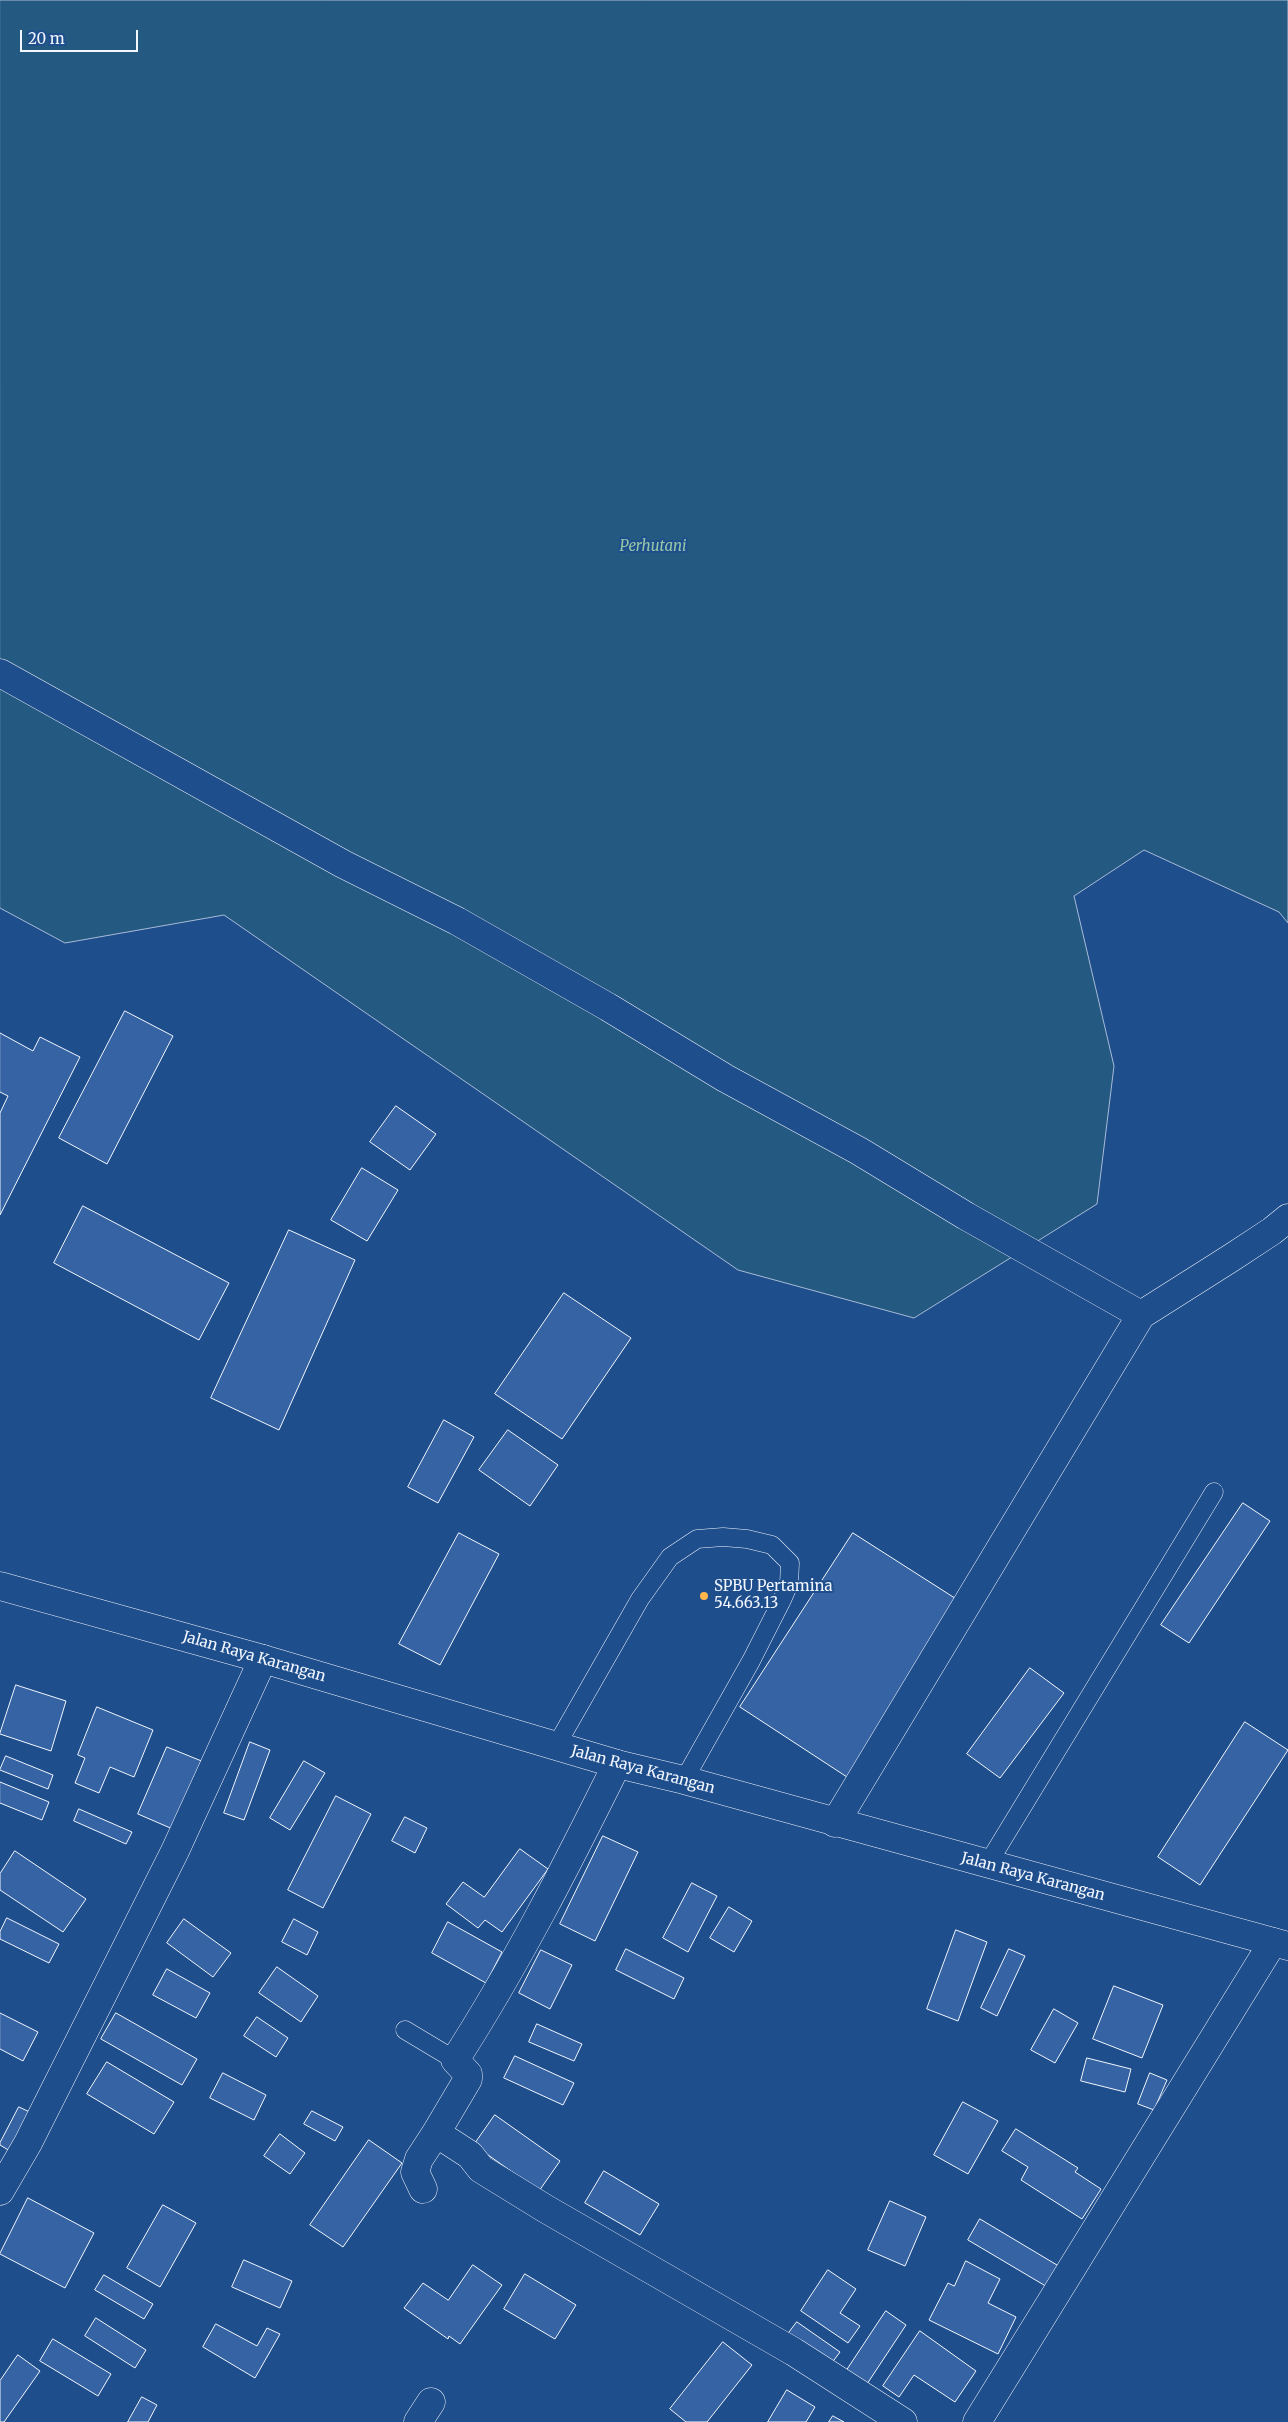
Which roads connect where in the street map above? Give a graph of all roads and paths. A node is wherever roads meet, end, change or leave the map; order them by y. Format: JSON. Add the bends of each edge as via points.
{"nodes":[{"id":1,"x":0,"y":673,"type":"edge"},
{"id":2,"x":1288,"y":1218,"type":"edge"},
{"id":3,"x":1141,"y":1315,"type":"junction"},
{"id":4,"x":1214,"y":1492,"type":"dead end"},
{"id":5,"x":0,"y":1586,"type":"edge"},
{"id":6,"x":263,"y":1659,"type":"junction"},
{"id":7,"x":556,"y":1746,"type":"junction"},
{"id":8,"x":617,"y":1764,"type":"junction"},
{"id":9,"x":684,"y":1780,"type":"junction"},
{"id":10,"x":842,"y":1810,"type":"junction"},
{"id":11,"x":988,"y":1865,"type":"junction"},
{"id":12,"x":1281,"y":1944,"type":"edge"},
{"id":13,"x":405,"y":2030,"type":"dead end"},
{"id":14,"x":455,"y":2060,"type":"junction"},
{"id":15,"x":436,"y":2133,"type":"junction"},
{"id":16,"x":423,"y":2189,"type":"dead end"},
{"id":17,"x":0,"y":2191,"type":"edge"},
{"id":18,"x":903,"y":2422,"type":"edge"},
{"id":19,"x":977,"y":2422,"type":"edge"}],
"edges":[{"from":1,"to":3,"type":"main road","via":[[343,864],[457,921]]},
{"from":2,"to":3,"type":"main road","via":[[1248,1248]]},
{"from":3,"to":10,"type":"main road"},
{"from":4,"to":11,"type":"lane"},
{"from":5,"to":6,"type":"main road","name":"Jalan Raya Karangan"},
{"from":6,"to":7,"type":"main road","name":"Jalan Raya Karangan"},
{"from":6,"to":17,"type":"main road","via":[[174,1851],[28,2144]]},
{"from":7,"to":8,"type":"main road","name":"Jalan Raya Karangan"},
{"from":7,"to":9,"type":"lane","via":[[635,1606],[670,1557],[697,1539],[739,1538],[772,1545],[790,1563],[789,1584],[751,1661]]},
{"from":8,"to":9,"type":"main road","name":"Jalan Raya Karangan"},
{"from":8,"to":14,"type":"main road","via":[[560,1880]]},
{"from":9,"to":10,"type":"main road","name":"Jalan Raya Karangan"},
{"from":10,"to":11,"type":"main road","name":"Jalan Raya Karangan"},
{"from":11,"to":12,"type":"main road","name":"Jalan Raya Karangan"},
{"from":12,"to":19,"type":"main road"},
{"from":13,"to":14,"type":"lane"},
{"from":14,"to":15,"type":"main road","via":[[468,2074],[468,2079]]},
{"from":15,"to":16,"type":"main road","via":[[418,2159],[415,2172]]},
{"from":15,"to":18,"type":"main road","via":[[470,2154],[481,2169],[794,2352]]}]}
